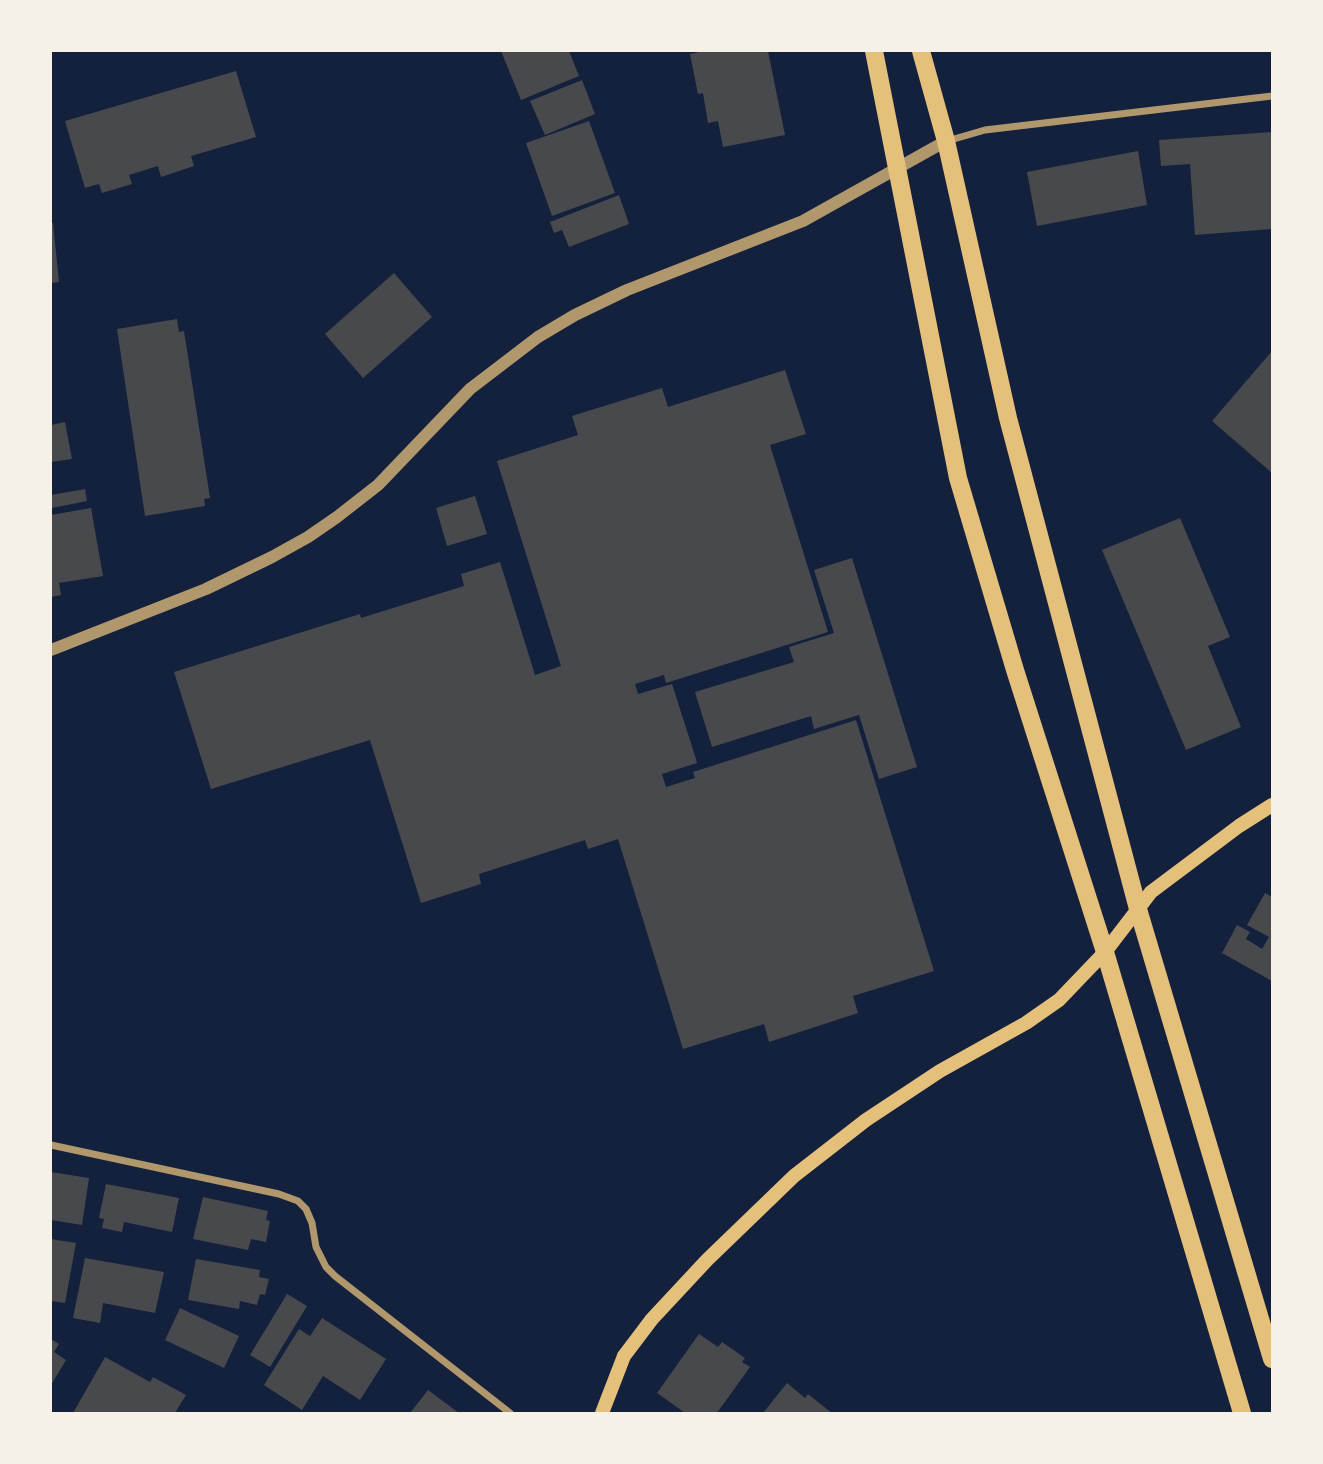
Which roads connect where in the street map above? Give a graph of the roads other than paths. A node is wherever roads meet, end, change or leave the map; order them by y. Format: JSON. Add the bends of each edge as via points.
{"nodes":[{"id":1,"x":874,"y":51,"type":"edge"},
{"id":2,"x":921,"y":51,"type":"edge"},
{"id":3,"x":1272,"y":96,"type":"edge"},
{"id":4,"x":946,"y":141,"type":"junction"},
{"id":5,"x":897,"y":167,"type":"junction"},
{"id":6,"x":51,"y":650,"type":"edge"},
{"id":7,"x":1272,"y":805,"type":"edge"},
{"id":8,"x":1138,"y":909,"type":"junction"},
{"id":9,"x":1105,"y":952,"type":"junction"},
{"id":10,"x":51,"y":1145,"type":"edge"},
{"id":11,"x":1272,"y":1359,"type":"edge"},
{"id":12,"x":510,"y":1413,"type":"edge"},
{"id":13,"x":602,"y":1413,"type":"edge"},
{"id":14,"x":1242,"y":1413,"type":"edge"}],
"edges":[{"from":1,"to":5,"type":"main road"},
{"from":2,"to":4,"type":"main road"},
{"from":3,"to":4,"type":"street","via":[[985,130]]},
{"from":4,"to":5,"type":"street"},
{"from":4,"to":8,"type":"main road","via":[[1008,418]]},
{"from":5,"to":6,"type":"street","via":[[803,221],[575,315],[470,389],[378,485],[308,537],[206,589]]},
{"from":5,"to":9,"type":"main road","via":[[958,478]]},
{"from":7,"to":8,"type":"main road","via":[[1183,867],[1151,892]]},
{"from":8,"to":9,"type":"main road"},
{"from":8,"to":11,"type":"main road"},
{"from":9,"to":13,"type":"main road","via":[[1059,1000],[940,1071],[794,1175],[652,1319],[624,1356]]},
{"from":9,"to":14,"type":"main road"},
{"from":10,"to":12,"type":"street","via":[[298,1201],[312,1223],[316,1247],[335,1276]]}]}
